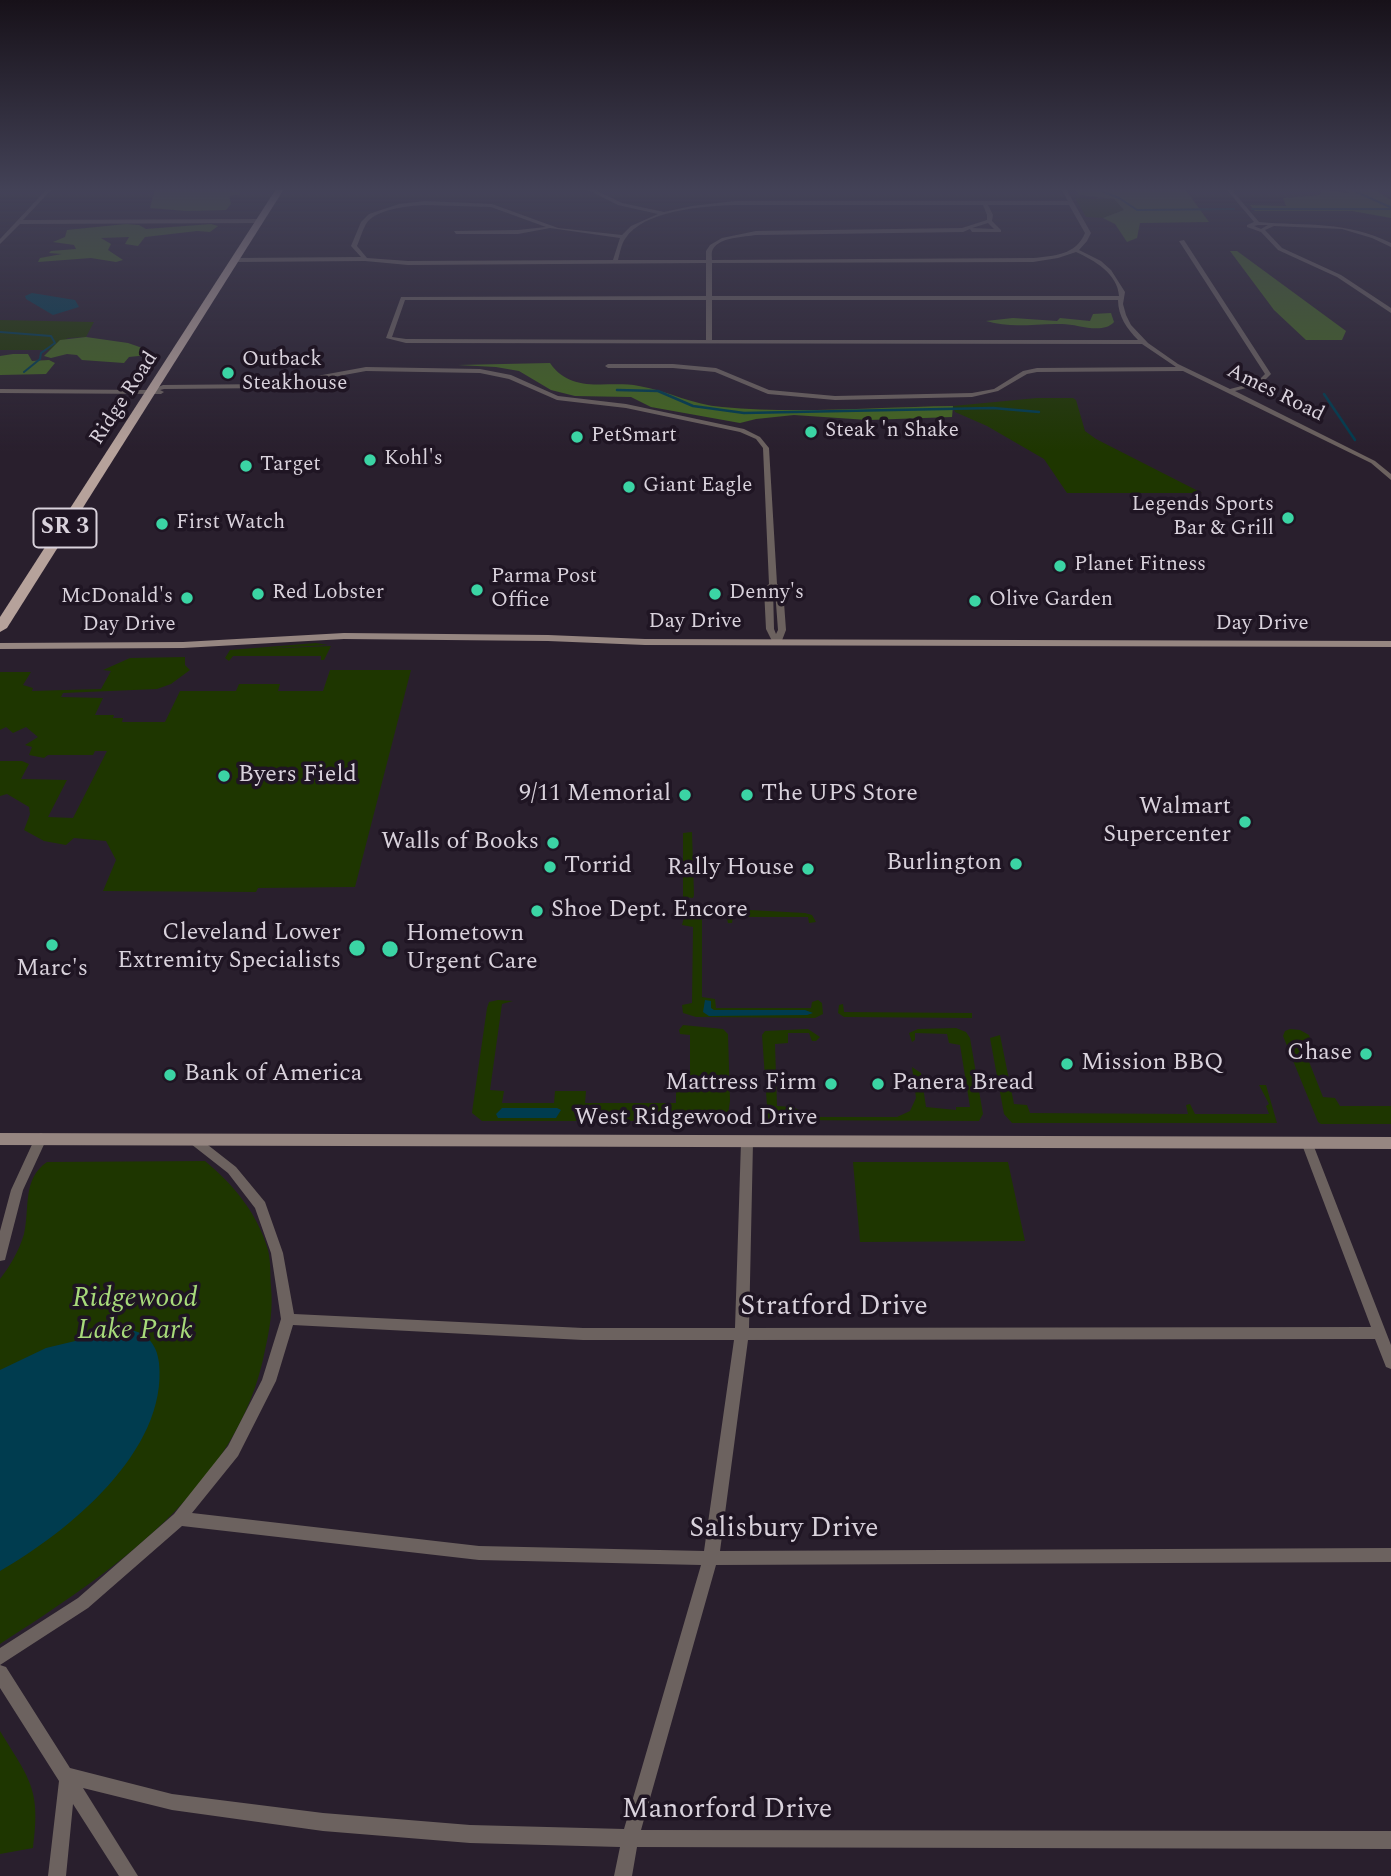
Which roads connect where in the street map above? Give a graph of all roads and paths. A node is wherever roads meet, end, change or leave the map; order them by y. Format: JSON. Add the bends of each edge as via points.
{"nodes":[{"id":1,"x":226,"y":277,"type":"edge"},
{"id":2,"x":709,"y":277,"type":"edge"},
{"id":3,"x":1114,"y":277,"type":"edge"},
{"id":4,"x":1205,"y":277,"type":"edge"},
{"id":5,"x":1340,"y":277,"type":"edge"},
{"id":6,"x":708,"y":298,"type":"junction"},
{"id":7,"x":1120,"y":298,"type":"junction"},
{"id":8,"x":1391,"y":311,"type":"edge"},
{"id":9,"x":709,"y":341,"type":"junction"},
{"id":10,"x":1142,"y":342,"type":"junction"},
{"id":11,"x":608,"y":366,"type":"dead end"},
{"id":12,"x":1184,"y":369,"type":"junction"},
{"id":13,"x":154,"y":390,"type":"junction"},
{"id":14,"x":0,"y":391,"type":"edge"},
{"id":15,"x":1229,"y":391,"type":"junction"},
{"id":16,"x":1391,"y":478,"type":"edge"},
{"id":17,"x":0,"y":628,"type":"edge"},
{"id":18,"x":777,"y":643,"type":"junction"},
{"id":19,"x":1391,"y":644,"type":"edge"},
{"id":20,"x":0,"y":646,"type":"edge"},
{"id":21,"x":41,"y":1138,"type":"junction"},
{"id":22,"x":0,"y":1139,"type":"edge"},
{"id":23,"x":195,"y":1141,"type":"junction"},
{"id":24,"x":747,"y":1142,"type":"junction"},
{"id":25,"x":1307,"y":1142,"type":"junction"},
{"id":26,"x":1391,"y":1143,"type":"edge"},
{"id":27,"x":0,"y":1256,"type":"edge"},
{"id":28,"x":288,"y":1320,"type":"junction"},
{"id":29,"x":742,"y":1333,"type":"junction"},
{"id":30,"x":1379,"y":1333,"type":"junction"},
{"id":31,"x":1391,"y":1363,"type":"edge"},
{"id":32,"x":179,"y":1520,"type":"junction"},
{"id":33,"x":1391,"y":1555,"type":"edge"},
{"id":34,"x":711,"y":1558,"type":"junction"},
{"id":35,"x":0,"y":1657,"type":"edge"},
{"id":36,"x":0,"y":1673,"type":"edge"},
{"id":37,"x":68,"y":1776,"type":"junction"},
{"id":38,"x":630,"y":1838,"type":"junction"},
{"id":39,"x":1391,"y":1840,"type":"edge"},
{"id":40,"x":57,"y":1876,"type":"edge"},
{"id":41,"x":129,"y":1876,"type":"edge"},
{"id":42,"x":623,"y":1876,"type":"edge"}],
"edges":[{"from":1,"to":13,"type":"main road","name":"Ridge Road","number":"SR 3"},
{"from":2,"to":6,"type":"street"},
{"from":3,"to":7,"type":"street"},
{"from":4,"to":15,"type":"street","via":[[1268,374],[1259,383]]},
{"from":5,"to":8,"type":"street"},
{"from":6,"to":7,"type":"street"},
{"from":6,"to":9,"type":"street"},
{"from":6,"to":9,"type":"street","via":[[403,298],[389,338]]},
{"from":7,"to":10,"type":"street","via":[[1123,315]]},
{"from":9,"to":10,"type":"street"},
{"from":10,"to":12,"type":"street","name":"Ames Road"},
{"from":11,"to":12,"type":"street","via":[[716,370],[768,392],[835,398],[972,395],[996,390],[1037,370]]},
{"from":12,"to":15,"type":"street","name":"Ames Road"},
{"from":13,"to":14,"type":"street"},
{"from":13,"to":17,"type":"main road","name":"Ridge Road","number":"SR 3"},
{"from":13,"to":18,"type":"street","via":[[253,392],[385,370],[501,373],[557,398],[626,406],[752,435],[766,448],[773,585],[768,589],[770,629]]},
{"from":15,"to":16,"type":"street","name":"Ames Road","via":[[1373,462]]},
{"from":18,"to":19,"type":"street","name":"Day Drive"},
{"from":18,"to":20,"type":"street","name":"Day Drive","via":[[344,636],[183,646]]},
{"from":21,"to":22,"type":"street","name":"West Ridgewood Drive"},
{"from":21,"to":23,"type":"street","name":"West Ridgewood Drive"},
{"from":21,"to":27,"type":"street","via":[[17,1190]]},
{"from":23,"to":24,"type":"street","name":"West Ridgewood Drive"},
{"from":23,"to":28,"type":"street","via":[[232,1170],[261,1206],[278,1253]]},
{"from":24,"to":25,"type":"street","name":"West Ridgewood Drive"},
{"from":24,"to":29,"type":"street"},
{"from":25,"to":26,"type":"street","name":"West Ridgewood Drive"},
{"from":25,"to":30,"type":"street"},
{"from":28,"to":29,"type":"street","name":"Stratford Drive","via":[[583,1334]]},
{"from":28,"to":32,"type":"street","via":[[268,1381],[233,1451]]},
{"from":29,"to":30,"type":"street","name":"Stratford Drive"},
{"from":29,"to":34,"type":"street"},
{"from":30,"to":31,"type":"street"},
{"from":32,"to":34,"type":"street","name":"Salisbury Drive","via":[[479,1552]]},
{"from":32,"to":35,"type":"street","via":[[83,1603]]},
{"from":33,"to":34,"type":"street","name":"Salisbury Drive"},
{"from":34,"to":38,"type":"street"},
{"from":36,"to":37,"type":"street"},
{"from":37,"to":38,"type":"street","name":"Manorford Drive","via":[[172,1802],[323,1822],[470,1834]]},
{"from":37,"to":40,"type":"street"},
{"from":37,"to":41,"type":"street"},
{"from":38,"to":39,"type":"street","name":"Manorford Drive"},
{"from":38,"to":42,"type":"street"}]}
